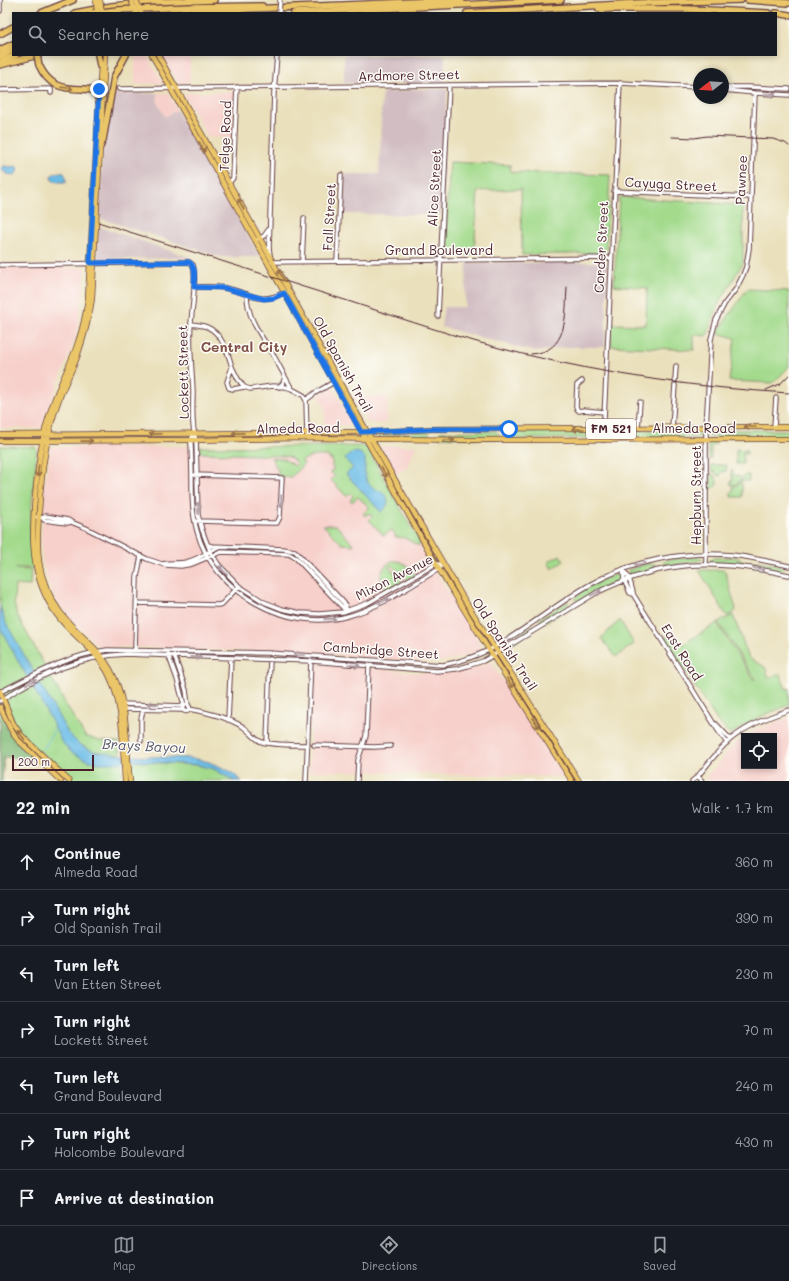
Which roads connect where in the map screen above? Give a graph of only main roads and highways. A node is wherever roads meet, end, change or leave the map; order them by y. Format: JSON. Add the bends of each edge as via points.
{"nodes":[{"id":1,"x":73,"y":0,"type":"edge"},
{"id":2,"x":96,"y":0,"type":"edge"},
{"id":3,"x":100,"y":0,"type":"edge"},
{"id":4,"x":131,"y":0,"type":"edge"},
{"id":5,"x":136,"y":0,"type":"edge"},
{"id":6,"x":214,"y":0,"type":"edge"},
{"id":7,"x":462,"y":0,"type":"edge"},
{"id":8,"x":561,"y":0,"type":"edge"},
{"id":9,"x":741,"y":0,"type":"edge"},
{"id":10,"x":748,"y":0,"type":"edge"},
{"id":11,"x":789,"y":3,"type":"edge"},
{"id":12,"x":361,"y":8,"type":"junction"},
{"id":13,"x":553,"y":8,"type":"junction"},
{"id":14,"x":43,"y":12,"type":"edge"},
{"id":15,"x":80,"y":12,"type":"edge"},
{"id":16,"x":97,"y":12,"type":"edge"},
{"id":17,"x":101,"y":12,"type":"edge"},
{"id":18,"x":102,"y":12,"type":"edge"},
{"id":19,"x":136,"y":12,"type":"edge"},
{"id":20,"x":141,"y":12,"type":"edge"},
{"id":21,"x":195,"y":12,"type":"edge"},
{"id":22,"x":307,"y":12,"type":"edge"},
{"id":23,"x":344,"y":12,"type":"edge"},
{"id":24,"x":484,"y":12,"type":"edge"},
{"id":25,"x":748,"y":12,"type":"edge"},
{"id":26,"x":777,"y":13,"type":"edge"},
{"id":27,"x":789,"y":15,"type":"edge"},
{"id":28,"x":12,"y":28,"type":"edge"},
{"id":29,"x":12,"y":31,"type":"edge"},
{"id":30,"x":0,"y":35,"type":"edge"},
{"id":31,"x":12,"y":44,"type":"edge"},
{"id":32,"x":0,"y":50,"type":"edge"},
{"id":33,"x":12,"y":50,"type":"edge"},
{"id":34,"x":0,"y":56,"type":"edge"},
{"id":35,"x":14,"y":56,"type":"edge"},
{"id":36,"x":34,"y":56,"type":"edge"},
{"id":37,"x":38,"y":56,"type":"edge"},
{"id":38,"x":99,"y":56,"type":"edge"},
{"id":39,"x":125,"y":56,"type":"edge"},
{"id":40,"x":155,"y":56,"type":"edge"},
{"id":41,"x":105,"y":57,"type":"edge"},
{"id":42,"x":0,"y":64,"type":"edge"},
{"id":43,"x":100,"y":66,"type":"joint"},
{"id":44,"x":98,"y":102,"type":"junction"},
{"id":45,"x":193,"y":125,"type":"junction"},
{"id":46,"x":100,"y":147,"type":"junction"},
{"id":47,"x":217,"y":161,"type":"junction"},
{"id":48,"x":212,"y":164,"type":"junction"},
{"id":49,"x":230,"y":190,"type":"junction"},
{"id":50,"x":250,"y":219,"type":"junction"},
{"id":51,"x":245,"y":222,"type":"junction"},
{"id":52,"x":92,"y":263,"type":"junction"},
{"id":53,"x":310,"y":328,"type":"junction"},
{"id":54,"x":306,"y":331,"type":"junction"},
{"id":55,"x":327,"y":364,"type":"junction"},
{"id":56,"x":336,"y":381,"type":"junction"},
{"id":57,"x":347,"y":394,"type":"junction"},
{"id":58,"x":342,"y":397,"type":"junction"},
{"id":59,"x":789,"y":427,"type":"edge"},
{"id":60,"x":433,"y":429,"type":"junction"},
{"id":61,"x":503,"y":429,"type":"junction"},
{"id":62,"x":361,"y":432,"type":"junction"},
{"id":63,"x":368,"y":432,"type":"junction"},
{"id":64,"x":0,"y":435,"type":"edge"},
{"id":65,"x":46,"y":435,"type":"junction"},
{"id":66,"x":365,"y":438,"type":"junction"},
{"id":67,"x":372,"y":439,"type":"junction"},
{"id":68,"x":789,"y":439,"type":"edge"},
{"id":69,"x":42,"y":440,"type":"junction"},
{"id":70,"x":433,"y":440,"type":"junction"},
{"id":71,"x":503,"y":440,"type":"junction"},
{"id":72,"x":0,"y":441,"type":"edge"},
{"id":73,"x":48,"y":441,"type":"junction"},
{"id":74,"x":397,"y":483,"type":"junction"},
{"id":75,"x":393,"y":486,"type":"junction"},
{"id":76,"x":38,"y":517,"type":"junction"},
{"id":77,"x":419,"y":522,"type":"junction"},
{"id":78,"x":414,"y":525,"type":"junction"},
{"id":79,"x":467,"y":610,"type":"junction"},
{"id":80,"x":495,"y":654,"type":"junction"},
{"id":81,"x":0,"y":692,"type":"edge"},
{"id":82,"x":2,"y":700,"type":"edge"},
{"id":83,"x":532,"y":706,"type":"junction"},
{"id":84,"x":0,"y":707,"type":"edge"},
{"id":85,"x":527,"y":709,"type":"junction"},
{"id":86,"x":0,"y":713,"type":"edge"},
{"id":87,"x":5,"y":718,"type":"junction"},
{"id":88,"x":37,"y":755,"type":"junction"},
{"id":89,"x":126,"y":773,"type":"junction"},
{"id":90,"x":61,"y":781,"type":"edge"},
{"id":91,"x":69,"y":781,"type":"edge"},
{"id":92,"x":125,"y":781,"type":"edge"},
{"id":93,"x":130,"y":781,"type":"edge"},
{"id":94,"x":572,"y":781,"type":"edge"},
{"id":95,"x":579,"y":781,"type":"edge"}],
"edges":[{"from":1,"to":14,"type":"highway"},
{"from":2,"to":16,"type":"main road","bridge":true},
{"from":3,"to":18,"type":"main road","bridge":true},
{"from":4,"to":19,"type":"main road","bridge":true},
{"from":5,"to":20,"type":"main road","bridge":true},
{"from":6,"to":15,"type":"highway","via":[[154,2]]},
{"from":7,"to":12,"type":"highway"},
{"from":8,"to":12,"type":"highway"},
{"from":9,"to":13,"type":"highway"},
{"from":10,"to":11,"type":"highway"},
{"from":12,"to":17,"type":"highway","bridge":true,"via":[[192,6]]},
{"from":12,"to":21,"type":"highway"},
{"from":12,"to":22,"type":"highway"},
{"from":12,"to":23,"type":"highway"},
{"from":13,"to":24,"type":"highway"},
{"from":13,"to":25,"type":"highway"},
{"from":26,"to":27,"type":"highway"},
{"from":28,"to":30,"type":"highway"},
{"from":29,"to":30,"type":"highway"},
{"from":31,"to":32,"type":"highway"},
{"from":33,"to":34,"type":"highway"},
{"from":35,"to":42,"type":"highway"},
{"from":36,"to":42,"type":"highway"},
{"from":37,"to":44,"type":"highway","one_way":true,"bridge":true,"via":[[43,74],[54,84],[69,89],[92,90],[97,94]]},
{"from":38,"to":43,"type":"highway"},
{"from":39,"to":46,"type":"highway","via":[[114,77]]},
{"from":40,"to":45,"type":"main road","name":"Old Spanish Trail","via":[[170,88]]},
{"from":40,"to":45,"type":"main road","name":"Old Spanish Trail","via":[[176,88]]},
{"from":41,"to":46,"type":"main road"},
{"from":43,"to":44,"type":"main road"},
{"from":44,"to":52,"type":"main road"},
{"from":45,"to":47,"type":"main road","name":"Old Spanish Trail"},
{"from":45,"to":48,"type":"main road","name":"Old Spanish Trail","one_way":true},
{"from":46,"to":52,"type":"main road"},
{"from":47,"to":48,"type":"main road"},
{"from":47,"to":49,"type":"main road","name":"Old Spanish Trail"},
{"from":48,"to":49,"type":"main road","name":"Old Spanish Trail"},
{"from":50,"to":49,"type":"main road","name":"Old Spanish Trail","one_way":true},
{"from":49,"to":51,"type":"main road","name":"Old Spanish Trail"},
{"from":50,"to":51,"type":"main road"},
{"from":53,"to":50,"type":"main road","name":"Old Spanish Trail","one_way":true},
{"from":51,"to":54,"type":"main road","name":"Old Spanish Trail"},
{"from":52,"to":65,"type":"main road","via":[[92,299],[87,327]]},
{"from":53,"to":54,"type":"main road"},
{"from":53,"to":55,"type":"main road","name":"Old Spanish Trail"},
{"from":54,"to":55,"type":"main road","name":"Old Spanish Trail"},
{"from":55,"to":56,"type":"main road","name":"Old Spanish Trail"},
{"from":56,"to":57,"type":"main road","name":"Old Spanish Trail"},
{"from":56,"to":58,"type":"main road","name":"Old Spanish Trail"},
{"from":57,"to":58,"type":"main road"},
{"from":57,"to":63,"type":"main road","name":"Old Spanish Trail"},
{"from":58,"to":62,"type":"main road","name":"Old Spanish Trail"},
{"from":59,"to":61,"type":"main road","name":"Almeda Road","number":"FM 521","one_way":true},
{"from":60,"to":61,"type":"main road","name":"Almeda Road","number":"FM 521"},
{"from":60,"to":63,"type":"main road","name":"Almeda Road","number":"FM 521"},
{"from":60,"to":70,"type":"main road"},
{"from":61,"to":71,"type":"main road"},
{"from":62,"to":63,"type":"main road","name":"Almeda Road","number":"FM 521"},
{"from":62,"to":65,"type":"main road","name":"Almeda Road","one_way":true},
{"from":62,"to":66,"type":"main road","name":"Old Spanish Trail"},
{"from":63,"to":67,"type":"main road","name":"Old Spanish Trail"},
{"from":64,"to":65,"type":"main road","name":"Almeda Road"},
{"from":65,"to":69,"type":"main road"},
{"from":65,"to":73,"type":"main road"},
{"from":66,"to":67,"type":"main road","name":"Almeda Road","number":"FM 521"},
{"from":73,"to":66,"type":"main road","name":"Almeda Road","one_way":true},
{"from":66,"to":75,"type":"main road","name":"Old Spanish Trail","one_way":true},
{"from":67,"to":70,"type":"main road","name":"Almeda Road","number":"FM 521"},
{"from":67,"to":74,"type":"main road","name":"Old Spanish Trail"},
{"from":68,"to":71,"type":"main road","name":"Almeda Road","number":"FM 521"},
{"from":69,"to":72,"type":"main road","name":"Almeda Road"},
{"from":69,"to":73,"type":"main road","name":"Almeda Road"},
{"from":69,"to":76,"type":"main road","one_way":true,"via":[[36,491]]},
{"from":70,"to":71,"type":"main road","name":"Almeda Road","number":"FM 521","one_way":true},
{"from":73,"to":76,"type":"main road"},
{"from":74,"to":75,"type":"main road"},
{"from":74,"to":77,"type":"main road","name":"Old Spanish Trail"},
{"from":75,"to":78,"type":"main road","name":"Old Spanish Trail"},
{"from":76,"to":89,"type":"main road","via":[[33,540],[44,593],[66,626],[99,656],[107,671],[122,706]]},
{"from":77,"to":78,"type":"main road"},
{"from":77,"to":79,"type":"main road","name":"Old Spanish Trail"},
{"from":78,"to":79,"type":"main road","name":"Old Spanish Trail","via":[[439,569]]},
{"from":79,"to":80,"type":"main road","name":"Old Spanish Trail"},
{"from":80,"to":83,"type":"main road","name":"Old Spanish Trail"},
{"from":80,"to":85,"type":"main road","name":"Old Spanish Trail","one_way":true},
{"from":81,"to":82,"type":"main road"},
{"from":88,"to":82,"type":"main road","one_way":true,"via":[[18,730]]},
{"from":83,"to":85,"type":"main road"},
{"from":83,"to":95,"type":"main road","name":"Old Spanish Trail"},
{"from":84,"to":87,"type":"main road"},
{"from":85,"to":94,"type":"main road","name":"Old Spanish Trail","one_way":true},
{"from":86,"to":87,"type":"main road"},
{"from":87,"to":88,"type":"main road","via":[[17,739]]},
{"from":88,"to":90,"type":"main road"},
{"from":88,"to":91,"type":"main road"},
{"from":89,"to":92,"type":"main road"},
{"from":89,"to":93,"type":"main road"}]}
